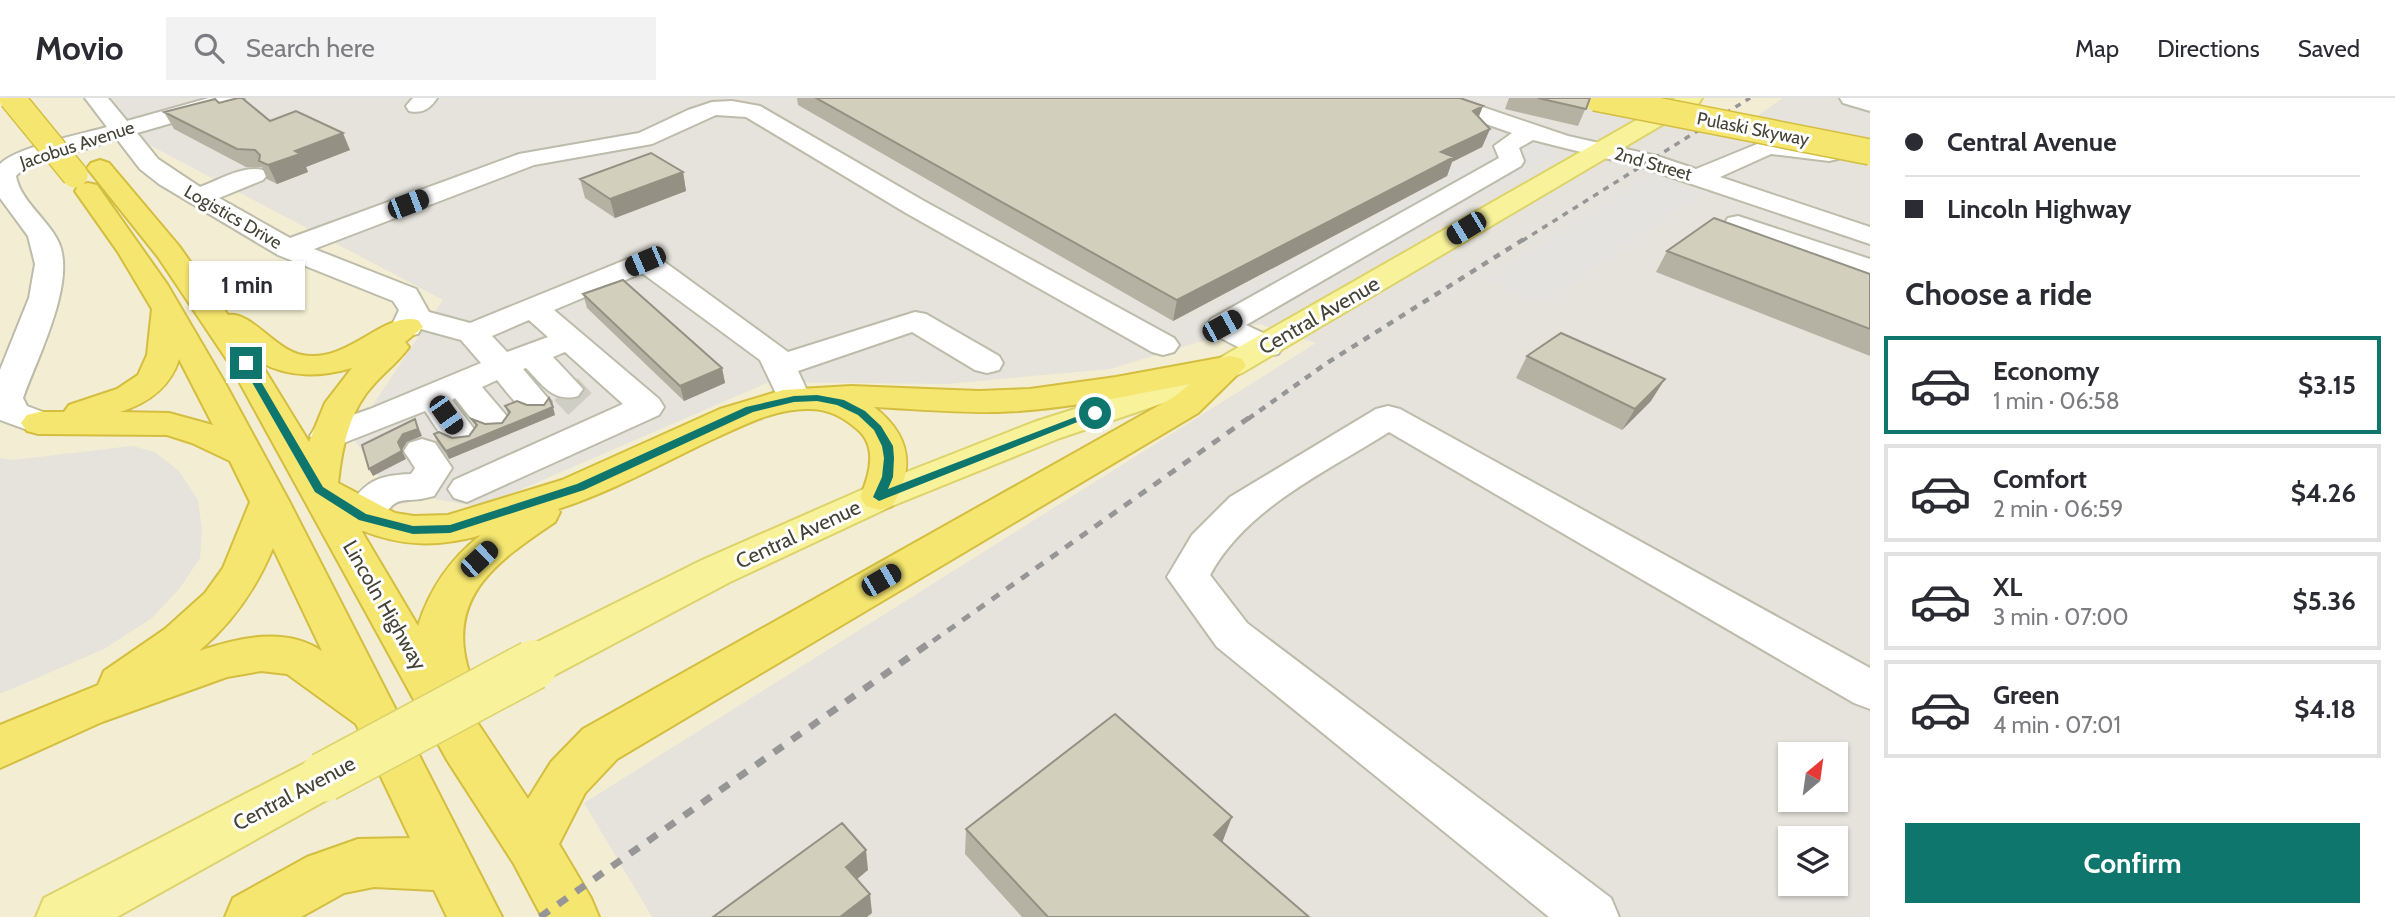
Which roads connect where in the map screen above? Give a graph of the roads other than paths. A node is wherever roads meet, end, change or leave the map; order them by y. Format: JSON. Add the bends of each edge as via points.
{"nodes":[{"id":1,"x":12,"y":98,"type":"edge"},
{"id":2,"x":40,"y":98,"type":"edge"},
{"id":3,"x":96,"y":98,"type":"edge"},
{"id":4,"x":233,"y":98,"type":"edge"},
{"id":5,"x":1434,"y":98,"type":"edge"},
{"id":6,"x":1595,"y":98,"type":"edge"},
{"id":7,"x":1611,"y":98,"type":"edge"},
{"id":8,"x":1628,"y":98,"type":"edge"},
{"id":9,"x":1691,"y":98,"type":"edge"},
{"id":10,"x":1851,"y":98,"type":"edge"},
{"id":11,"x":1870,"y":104,"type":"edge"},
{"id":12,"x":122,"y":130,"type":"junction"},
{"id":13,"x":1531,"y":131,"type":"junction"},
{"id":14,"x":1870,"y":148,"type":"edge"},
{"id":15,"x":1600,"y":149,"type":"junction"},
{"id":16,"x":1733,"y":161,"type":"junction"},
{"id":17,"x":1870,"y":163,"type":"edge"},
{"id":18,"x":200,"y":167,"type":"dead end"},
{"id":19,"x":88,"y":172,"type":"junction"},
{"id":20,"x":1770,"y":174,"type":"dead end"},
{"id":21,"x":254,"y":175,"type":"dead end"},
{"id":22,"x":1698,"y":177,"type":"junction"},
{"id":23,"x":168,"y":179,"type":"junction"},
{"id":24,"x":198,"y":197,"type":"junction"},
{"id":25,"x":1738,"y":224,"type":"edge"},
{"id":26,"x":1870,"y":236,"type":"edge"},
{"id":27,"x":288,"y":249,"type":"junction"},
{"id":28,"x":1870,"y":269,"type":"edge"},
{"id":29,"x":206,"y":302,"type":"junction"},
{"id":30,"x":535,"y":309,"type":"junction"},
{"id":31,"x":167,"y":310,"type":"junction"},
{"id":32,"x":410,"y":322,"type":"junction"},
{"id":33,"x":472,"y":333,"type":"junction"},
{"id":34,"x":1163,"y":345,"type":"dead end"},
{"id":35,"x":552,"y":347,"type":"junction"},
{"id":36,"x":1266,"y":347,"type":"junction"},
{"id":37,"x":987,"y":363,"type":"dead end"},
{"id":38,"x":502,"y":366,"type":"junction"},
{"id":39,"x":780,"y":366,"type":"junction"},
{"id":40,"x":1230,"y":366,"type":"junction"},
{"id":41,"x":805,"y":398,"type":"junction"},
{"id":42,"x":593,"y":415,"type":"junction"},
{"id":43,"x":39,"y":424,"type":"junction"},
{"id":44,"x":328,"y":436,"type":"junction"},
{"id":45,"x":509,"y":438,"type":"junction"},
{"id":46,"x":430,"y":451,"type":"junction"},
{"id":47,"x":244,"y":453,"type":"junction"},
{"id":48,"x":580,"y":487,"type":"junction"},
{"id":49,"x":319,"y":489,"type":"junction"},
{"id":50,"x":879,"y":497,"type":"junction"},
{"id":51,"x":270,"y":501,"type":"junction"},
{"id":52,"x":363,"y":517,"type":"junction"},
{"id":53,"x":1870,"y":690,"type":"edge"},
{"id":54,"x":86,"y":708,"type":"junction"},
{"id":55,"x":374,"y":712,"type":"junction"},
{"id":56,"x":464,"y":745,"type":"junction"},
{"id":57,"x":0,"y":747,"type":"edge"},
{"id":58,"x":532,"y":847,"type":"junction"},
{"id":59,"x":450,"y":867,"type":"junction"},
{"id":60,"x":63,"y":917,"type":"edge"},
{"id":61,"x":252,"y":917,"type":"edge"},
{"id":62,"x":475,"y":917,"type":"edge"},
{"id":63,"x":572,"y":917,"type":"edge"},
{"id":64,"x":1592,"y":917,"type":"edge"}],
"edges":[{"from":1,"to":19,"type":"highway","name":"Lincoln Highway","bridge":true},
{"from":2,"to":19,"type":"highway","name":"Lincoln Highway"},
{"from":3,"to":12,"type":"street","name":"Logistics Drive"},
{"from":4,"to":12,"type":"street","name":"Jacobus Avenue"},
{"from":5,"to":13,"type":"street","name":"2nd Street"},
{"from":6,"to":14,"type":"highway","name":"Pulaski Skyway","bridge":true},
{"from":7,"to":14,"type":"highway","bridge":true},
{"from":8,"to":14,"type":"highway","name":"Pulaski Skyway"},
{"from":9,"to":15,"type":"main road","name":"Central Avenue"},
{"from":10,"to":11,"type":"street"},
{"from":12,"to":23,"type":"street","name":"Logistics Drive","via":[[149,164]]},
{"from":12,"to":43,"type":"street","name":"Jacobus Avenue","via":[[24,160],[3,175],[3,184],[36,224],[49,257],[44,298],[6,398],[13,414]]},
{"from":13,"to":15,"type":"street","name":"2nd Street"},
{"from":13,"to":36,"type":"street","via":[[1506,146],[1512,161],[1222,326]]},
{"from":15,"to":22,"type":"street","name":"2nd Street"},
{"from":15,"to":36,"type":"main road","name":"Central Avenue"},
{"from":16,"to":17,"type":"street","via":[[1782,147]]},
{"from":16,"to":20,"type":"street"},
{"from":16,"to":22,"type":"street"},
{"from":18,"to":23,"type":"street"},
{"from":19,"to":29,"type":"highway","name":"Lincoln Highway","via":[[152,229]]},
{"from":19,"to":31,"type":"highway","name":"Lincoln Highway"},
{"from":21,"to":24,"type":"street"},
{"from":22,"to":26,"type":"street","name":"2nd Street"},
{"from":23,"to":24,"type":"street","name":"Logistics Drive"},
{"from":24,"to":27,"type":"street","name":"Logistics Drive"},
{"from":25,"to":28,"type":"street"},
{"from":27,"to":32,"type":"street","name":"Logistics Drive","via":[[398,291],[414,310]]},
{"from":27,"to":34,"type":"street","via":[[527,159],[644,139],[712,109],[733,108],[752,111]]},
{"from":29,"to":32,"type":"highway","via":[[267,352],[303,366],[353,358]]},
{"from":29,"to":49,"type":"highway","name":"Lincoln Highway"},
{"from":30,"to":33,"type":"street"},
{"from":30,"to":35,"type":"street"},
{"from":30,"to":39,"type":"street","via":[[645,261],[774,355]]},
{"from":31,"to":43,"type":"highway","via":[[163,358],[148,384],[104,406]]},
{"from":31,"to":47,"type":"highway","name":"Lincoln Highway"},
{"from":32,"to":33,"type":"street"},
{"from":32,"to":44,"type":"highway","via":[[390,351],[351,390]]},
{"from":33,"to":38,"type":"street"},
{"from":35,"to":38,"type":"street"},
{"from":35,"to":42,"type":"street"},
{"from":35,"to":42,"type":"street"},
{"from":36,"to":40,"type":"main road","name":"Central Avenue"},
{"from":37,"to":39,"type":"street","via":[[915,321]]},
{"from":38,"to":42,"type":"street"},
{"from":38,"to":46,"type":"street"},
{"from":39,"to":41,"type":"street"},
{"from":40,"to":41,"type":"highway","via":[[1052,398],[974,402],[869,394]]},
{"from":40,"to":50,"type":"main road","name":"Central Avenue","via":[[1047,430]]},
{"from":40,"to":58,"type":"highway","via":[[1186,405],[600,744],[565,780]]},
{"from":41,"to":42,"type":"highway","via":[[750,410]]},
{"from":41,"to":50,"type":"highway","via":[[852,407],[884,436],[889,466]]},
{"from":42,"to":45,"type":"street"},
{"from":42,"to":48,"type":"highway"},
{"from":43,"to":47,"type":"highway","via":[[169,424]]},
{"from":44,"to":46,"type":"street"},
{"from":44,"to":49,"type":"highway"},
{"from":45,"to":46,"type":"street"},
{"from":45,"to":46,"type":"street"},
{"from":46,"to":48,"type":"highway"},
{"from":46,"to":52,"type":"street","via":[[376,495]]},
{"from":46,"to":52,"type":"highway","via":[[450,529],[397,528]]},
{"from":47,"to":51,"type":"highway","name":"Lincoln Highway"},
{"from":48,"to":56,"type":"highway","via":[[494,545],[468,571],[449,600],[440,639]]},
{"from":49,"to":52,"type":"highway"},
{"from":49,"to":56,"type":"highway","name":"Lincoln Highway"},
{"from":50,"to":60,"type":"main road","name":"Central Avenue","bridge":true,"via":[[716,571],[533,665]]},
{"from":51,"to":54,"type":"highway","via":[[241,572],[215,611]]},
{"from":51,"to":55,"type":"highway","name":"Lincoln Highway"},
{"from":53,"to":64,"type":"street","via":[[1388,417],[1244,506],[1206,545],[1188,577],[1232,635]]},
{"from":54,"to":55,"type":"highway","via":[[225,660],[274,653],[307,663]]},
{"from":54,"to":57,"type":"highway"},
{"from":55,"to":59,"type":"highway","name":"Lincoln Highway"},
{"from":56,"to":58,"type":"highway","name":"Lincoln Highway"},
{"from":58,"to":63,"type":"highway","name":"Lincoln Highway"},
{"from":59,"to":61,"type":"highway","via":[[390,862],[347,868]]},
{"from":59,"to":62,"type":"highway","name":"Lincoln Highway"}]}
